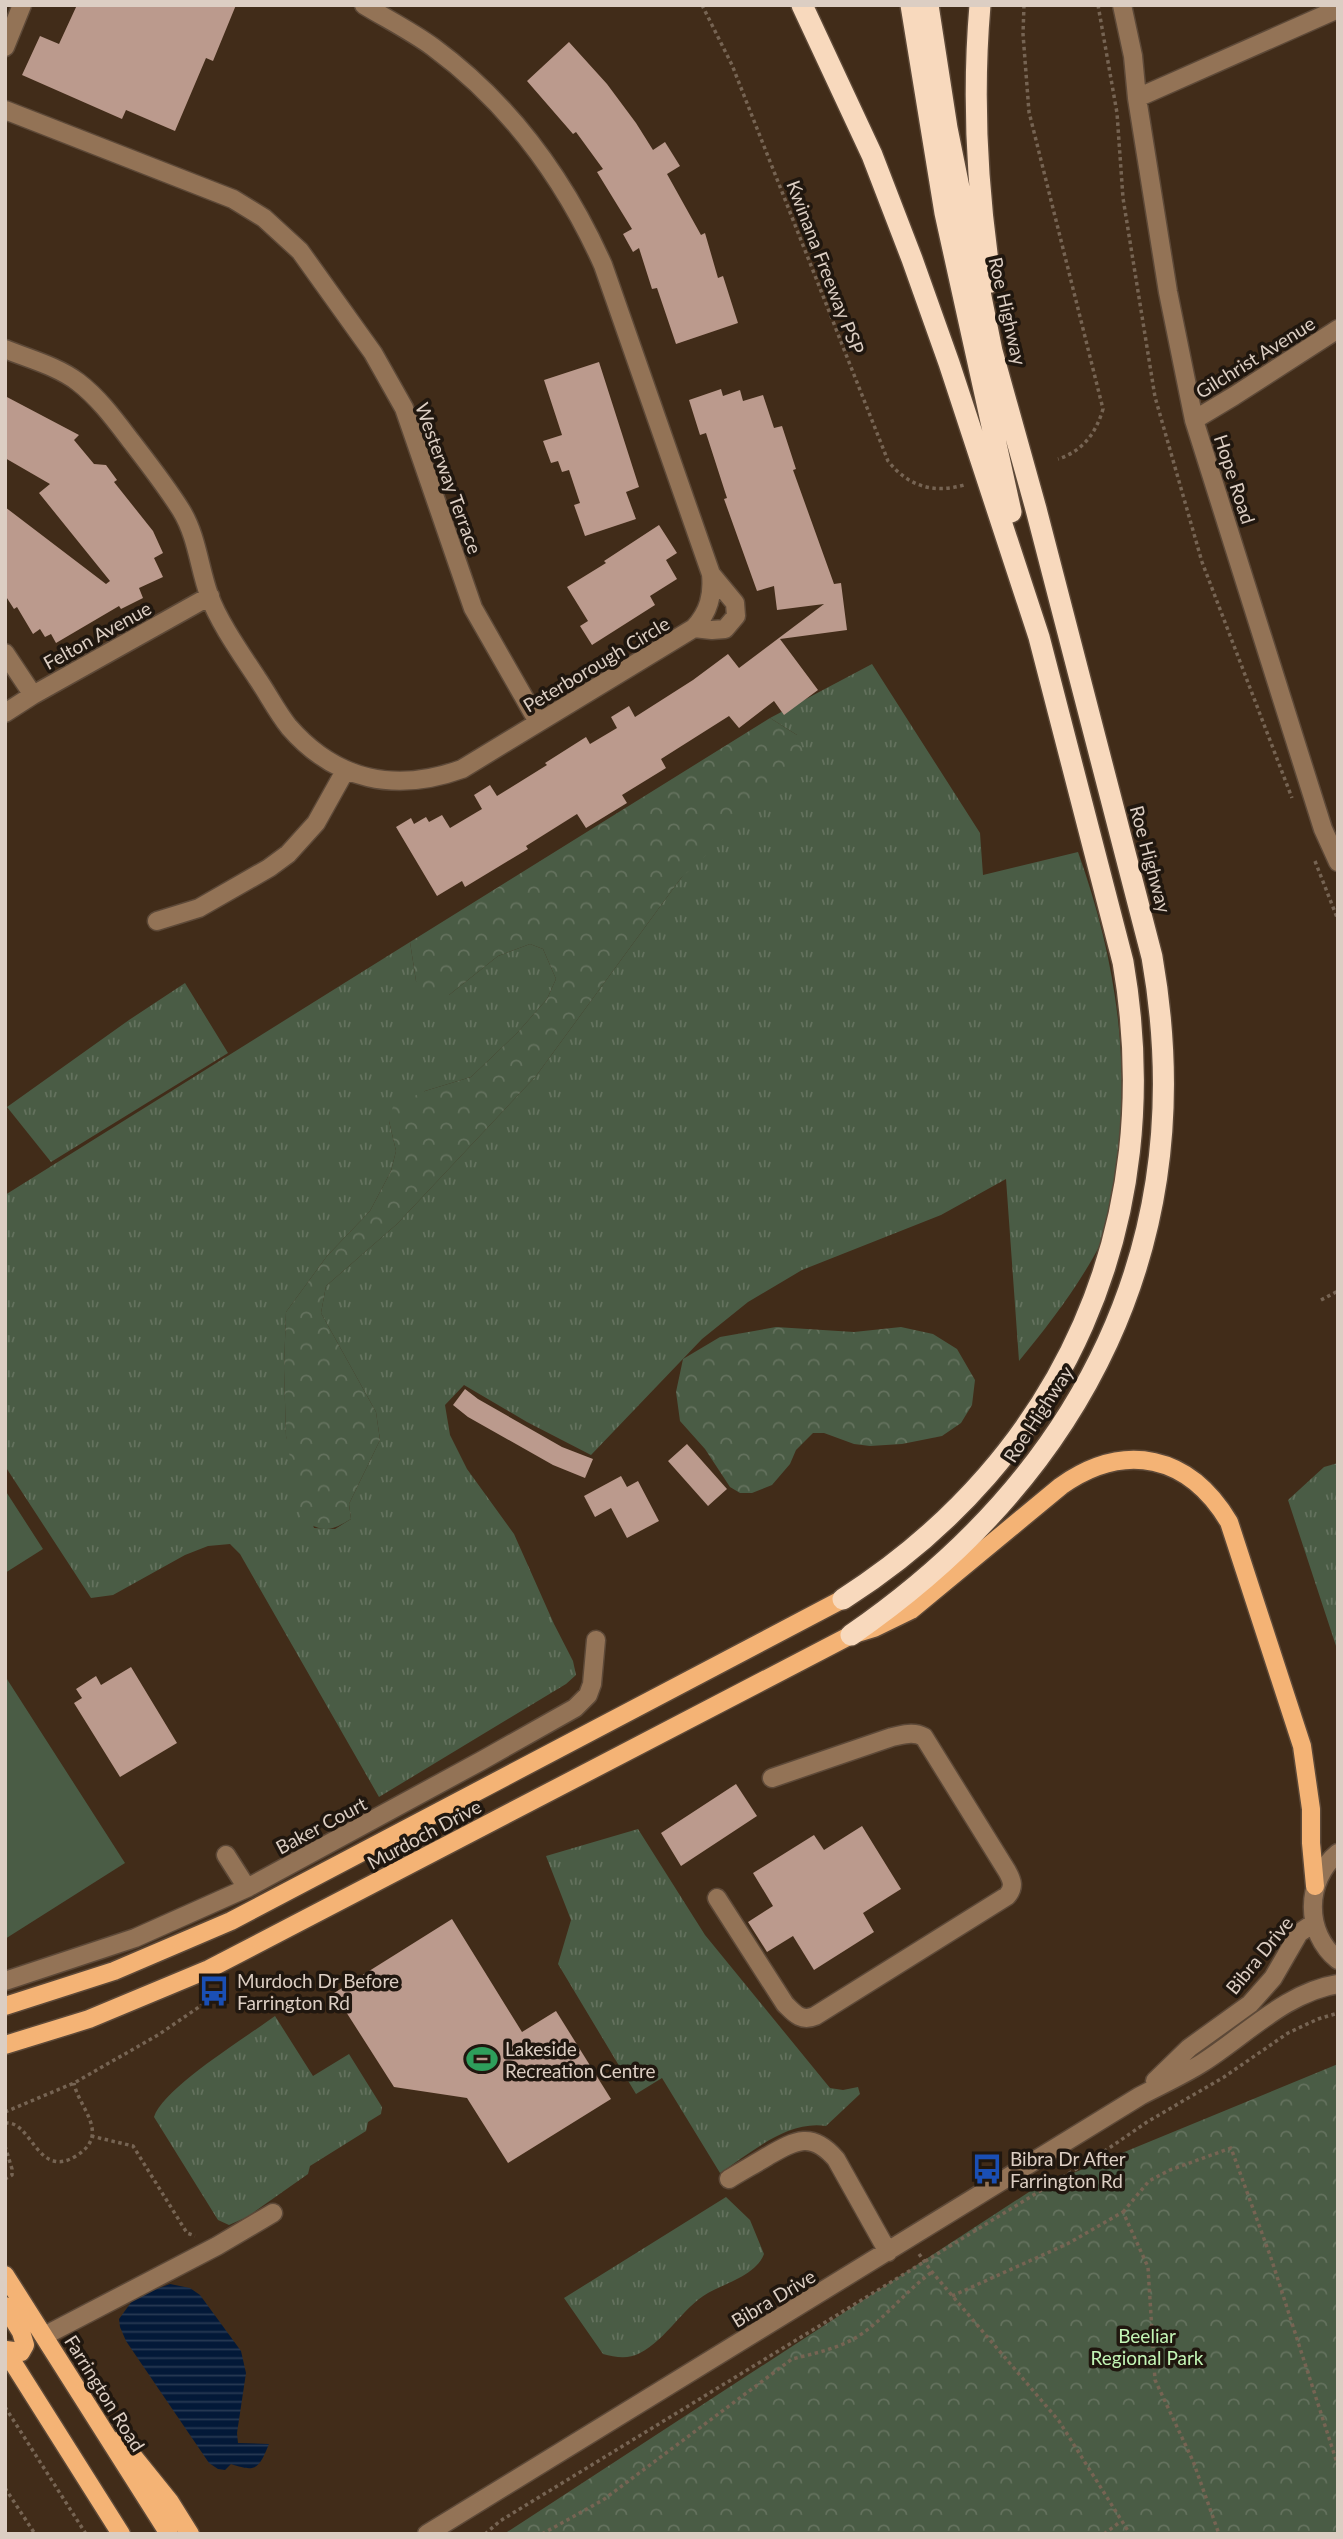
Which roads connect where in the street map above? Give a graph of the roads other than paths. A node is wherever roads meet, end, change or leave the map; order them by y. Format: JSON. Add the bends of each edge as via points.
{"nodes":[{"id":1,"x":22,"y":5,"type":"edge"},
{"id":2,"x":364,"y":5,"type":"edge"},
{"id":3,"x":802,"y":5,"type":"edge"},
{"id":4,"x":911,"y":5,"type":"edge"},
{"id":5,"x":928,"y":5,"type":"edge"},
{"id":6,"x":980,"y":5,"type":"edge"},
{"id":7,"x":1122,"y":5,"type":"edge"},
{"id":8,"x":1338,"y":9,"type":"edge"},
{"id":9,"x":5,"y":47,"type":"edge"},
{"id":10,"x":1137,"y":98,"type":"junction"},
{"id":11,"x":5,"y":110,"type":"edge"},
{"id":12,"x":1338,"y":329,"type":"edge"},
{"id":13,"x":5,"y":349,"type":"edge"},
{"id":14,"x":1194,"y":419,"type":"junction"},
{"id":15,"x":1036,"y":509,"type":"junction"},
{"id":16,"x":711,"y":574,"type":"junction"},
{"id":17,"x":210,"y":596,"type":"junction"},
{"id":18,"x":694,"y":628,"type":"junction"},
{"id":19,"x":1039,"y":637,"type":"junction"},
{"id":20,"x":5,"y":653,"type":"edge"},
{"id":21,"x":33,"y":695,"type":"junction"},
{"id":22,"x":5,"y":713,"type":"edge"},
{"id":23,"x":538,"y":722,"type":"junction"},
{"id":24,"x":345,"y":771,"type":"junction"},
{"id":25,"x":1338,"y":862,"type":"edge"},
{"id":26,"x":157,"y":921,"type":"dead end"},
{"id":27,"x":843,"y":1599,"type":"joint"},
{"id":28,"x":851,"y":1635,"type":"junction"},
{"id":29,"x":596,"y":1640,"type":"dead end"},
{"id":30,"x":772,"y":1778,"type":"dead end"},
{"id":31,"x":1338,"y":1853,"type":"edge"},
{"id":32,"x":226,"y":1855,"type":"dead end"},
{"id":33,"x":1315,"y":1886,"type":"junction"},
{"id":34,"x":247,"y":1888,"type":"junction"},
{"id":35,"x":717,"y":1898,"type":"dead end"},
{"id":36,"x":1314,"y":1923,"type":"junction"},
{"id":37,"x":1338,"y":1960,"type":"edge"},
{"id":38,"x":5,"y":1981,"type":"edge"},
{"id":39,"x":1338,"y":1984,"type":"edge"},
{"id":40,"x":5,"y":2006,"type":"edge"},
{"id":41,"x":5,"y":2045,"type":"edge"},
{"id":42,"x":1140,"y":2096,"type":"junction"},
{"id":43,"x":729,"y":2179,"type":"dead end"},
{"id":44,"x":273,"y":2213,"type":"dead end"},
{"id":45,"x":888,"y":2252,"type":"junction"},
{"id":46,"x":5,"y":2275,"type":"edge"},
{"id":47,"x":5,"y":2306,"type":"edge"},
{"id":48,"x":44,"y":2336,"type":"junction"},
{"id":49,"x":5,"y":2350,"type":"edge"},
{"id":50,"x":85,"y":2401,"type":"junction"},
{"id":51,"x":121,"y":2534,"type":"edge"},
{"id":52,"x":169,"y":2534,"type":"edge"},
{"id":53,"x":190,"y":2534,"type":"edge"},
{"id":54,"x":426,"y":2534,"type":"edge"}],
"edges":[{"from":1,"to":9,"type":"street"},
{"from":2,"to":16,"type":"street","name":"Peterborough Circle","via":[[430,46],[486,92],[516,124],[568,195],[603,265]]},
{"from":3,"to":19,"type":"highway","name":"Roe Highway","via":[[866,143],[912,259]]},
{"from":4,"to":19,"type":"highway","via":[[950,239]]},
{"from":5,"to":15,"type":"highway","name":"Roe Highway","via":[[947,128],[992,351]]},
{"from":6,"to":15,"type":"highway","via":[[975,108],[983,225]]},
{"from":7,"to":10,"type":"street","name":"Hope Road"},
{"from":8,"to":10,"type":"street"},
{"from":10,"to":14,"type":"street","name":"Hope Road","via":[[1172,318]]},
{"from":11,"to":23,"type":"street","name":"Westerway Terrace","via":[[233,199],[264,218],[300,251],[373,353],[404,408],[473,608]]},
{"from":12,"to":14,"type":"street","name":"Gilchrist Avenue"},
{"from":13,"to":17,"type":"street","name":"Peterborough Circle","via":[[65,373],[106,410],[182,512]]},
{"from":14,"to":25,"type":"street","name":"Hope Road"},
{"from":15,"to":28,"type":"highway","name":"Roe Highway","via":[[1157,985],[1164,1100],[1155,1186],[1126,1297],[1104,1350],[1062,1426],[1011,1495],[971,1536],[909,1594]]},
{"from":16,"to":18,"type":"street","name":"Peterborough Circle","via":[[710,602]]},
{"from":16,"to":18,"type":"street","via":[[735,603],[736,616],[725,629]]},
{"from":17,"to":21,"type":"street","name":"Felton Avenue"},
{"from":17,"to":24,"type":"street","name":"Peterborough Circle","via":[[289,726]]},
{"from":18,"to":23,"type":"street","name":"Peterborough Circle"},
{"from":19,"to":27,"type":"highway","name":"Roe Highway","via":[[1128,990],[1134,1099],[1121,1208],[1098,1287],[1077,1338],[1022,1432],[989,1476],[951,1515],[910,1552]]},
{"from":20,"to":21,"type":"street"},
{"from":21,"to":22,"type":"street","name":"Felton Avenue"},
{"from":23,"to":24,"type":"street","name":"Peterborough Circle","via":[[462,769],[438,778],[379,780]]},
{"from":24,"to":26,"type":"street","via":[[316,823],[288,854],[200,908]]},
{"from":27,"to":40,"type":"main road","name":"Murdoch Drive","via":[[231,1921],[124,1967]]},
{"from":28,"to":33,"type":"main road","name":"Murdoch Drive","via":[[911,1610],[1079,1473],[1099,1464],[1132,1460],[1185,1474],[1203,1486],[1229,1522],[1294,1720],[1307,1774]]},
{"from":28,"to":41,"type":"main road","name":"Murdoch Drive","via":[[209,1969],[89,2019]]},
{"from":29,"to":34,"type":"street","name":"Baker Court","via":[[592,1684],[588,1696],[575,1708]]},
{"from":30,"to":35,"type":"street","via":[[892,1737],[918,1734],[1013,1885],[1007,1896],[805,2019],[785,2004]]},
{"from":31,"to":33,"type":"street"},
{"from":32,"to":34,"type":"street"},
{"from":33,"to":36,"type":"street"},
{"from":34,"to":38,"type":"street","name":"Baker Court","via":[[135,1938]]},
{"from":36,"to":37,"type":"street"},
{"from":36,"to":42,"type":"street","name":"Bibra Drive","via":[[1299,1933],[1273,1978],[1250,2004],[1189,2048]]},
{"from":39,"to":42,"type":"street","name":"Bibra Drive","via":[[1281,2008],[1202,2063]]},
{"from":42,"to":45,"type":"street","name":"Bibra Drive"},
{"from":43,"to":45,"type":"street","via":[[794,2141],[816,2142],[836,2159]]},
{"from":44,"to":48,"type":"street"},
{"from":45,"to":54,"type":"street","name":"Bibra Drive"},
{"from":46,"to":48,"type":"main road","name":"Farrington Road"},
{"from":47,"to":49,"type":"main road","via":[[25,2345],[21,2352]]},
{"from":48,"to":50,"type":"main road","name":"Farrington Road"},
{"from":49,"to":51,"type":"main road"},
{"from":50,"to":52,"type":"main road","name":"Farrington Road"},
{"from":50,"to":53,"type":"main road","via":[[138,2460]]}]}
